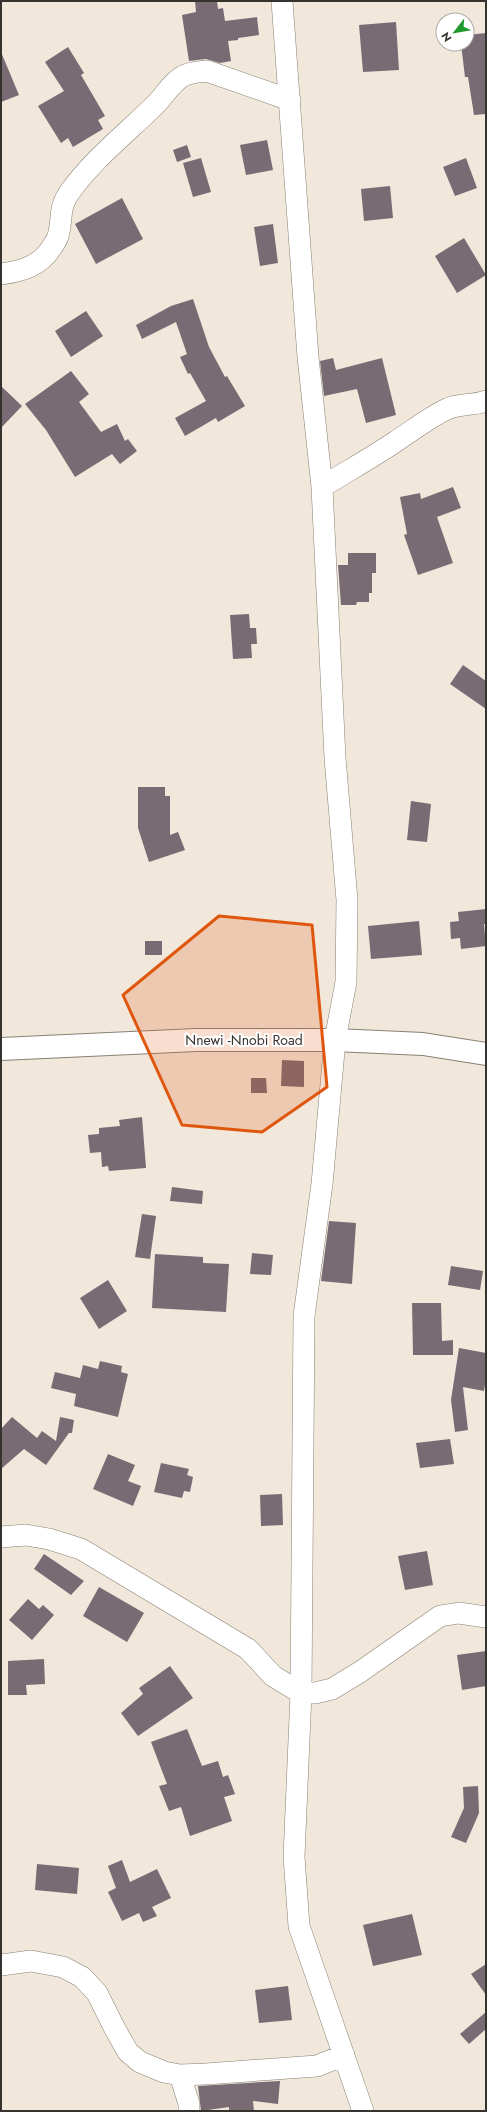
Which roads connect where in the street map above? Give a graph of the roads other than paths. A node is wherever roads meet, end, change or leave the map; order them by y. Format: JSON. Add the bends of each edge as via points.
{"nodes":[{"id":1,"x":282,"y":1,"type":"edge"},
{"id":2,"x":290,"y":100,"type":"junction"},
{"id":3,"x":1,"y":274,"type":"edge"},
{"id":4,"x":486,"y":401,"type":"edge"},
{"id":5,"x":322,"y":487,"type":"junction"},
{"id":6,"x":335,"y":1040,"type":"junction"},
{"id":7,"x":1,"y":1048,"type":"edge"},
{"id":8,"x":486,"y":1054,"type":"edge"},
{"id":9,"x":1,"y":1537,"type":"edge"},
{"id":10,"x":486,"y":1617,"type":"edge"},
{"id":11,"x":301,"y":1693,"type":"junction"},
{"id":12,"x":1,"y":1965,"type":"edge"},
{"id":13,"x":344,"y":2055,"type":"junction"},
{"id":14,"x":180,"y":2075,"type":"junction"},
{"id":15,"x":189,"y":2111,"type":"edge"},
{"id":16,"x":363,"y":2111,"type":"edge"}],
"edges":[{"from":1,"to":2,"type":"street"},
{"from":2,"to":3,"type":"street","via":[[207,71],[183,76],[93,164],[70,192],[62,204],[58,237],[48,253],[36,265],[20,272]]},
{"from":2,"to":5,"type":"street","via":[[308,357]]},
{"from":4,"to":5,"type":"street","via":[[477,405],[449,408],[426,420],[396,442]]},
{"from":5,"to":6,"type":"street","via":[[337,790],[346,900],[346,982]]},
{"from":6,"to":7,"type":"main road","name":"Nnewi -Nnobi Road","via":[[196,1040]]},
{"from":6,"to":8,"type":"main road","name":"Nnewi -Nnobi Road","via":[[423,1044]]},
{"from":6,"to":11,"type":"street","via":[[322,1184],[304,1316]]},
{"from":9,"to":11,"type":"street","via":[[26,1535],[81,1549],[248,1649],[273,1676]]},
{"from":10,"to":11,"type":"street","via":[[459,1613],[440,1616],[332,1689],[315,1694]]},
{"from":11,"to":13,"type":"street","via":[[294,1858],[299,1926]]},
{"from":12,"to":14,"type":"street","via":[[31,1961],[63,1967],[82,1977],[97,1993],[128,2052],[140,2062],[158,2070]]},
{"from":13,"to":14,"type":"street","via":[[317,2066]]},
{"from":13,"to":16,"type":"street"},
{"from":14,"to":15,"type":"street"}]}
